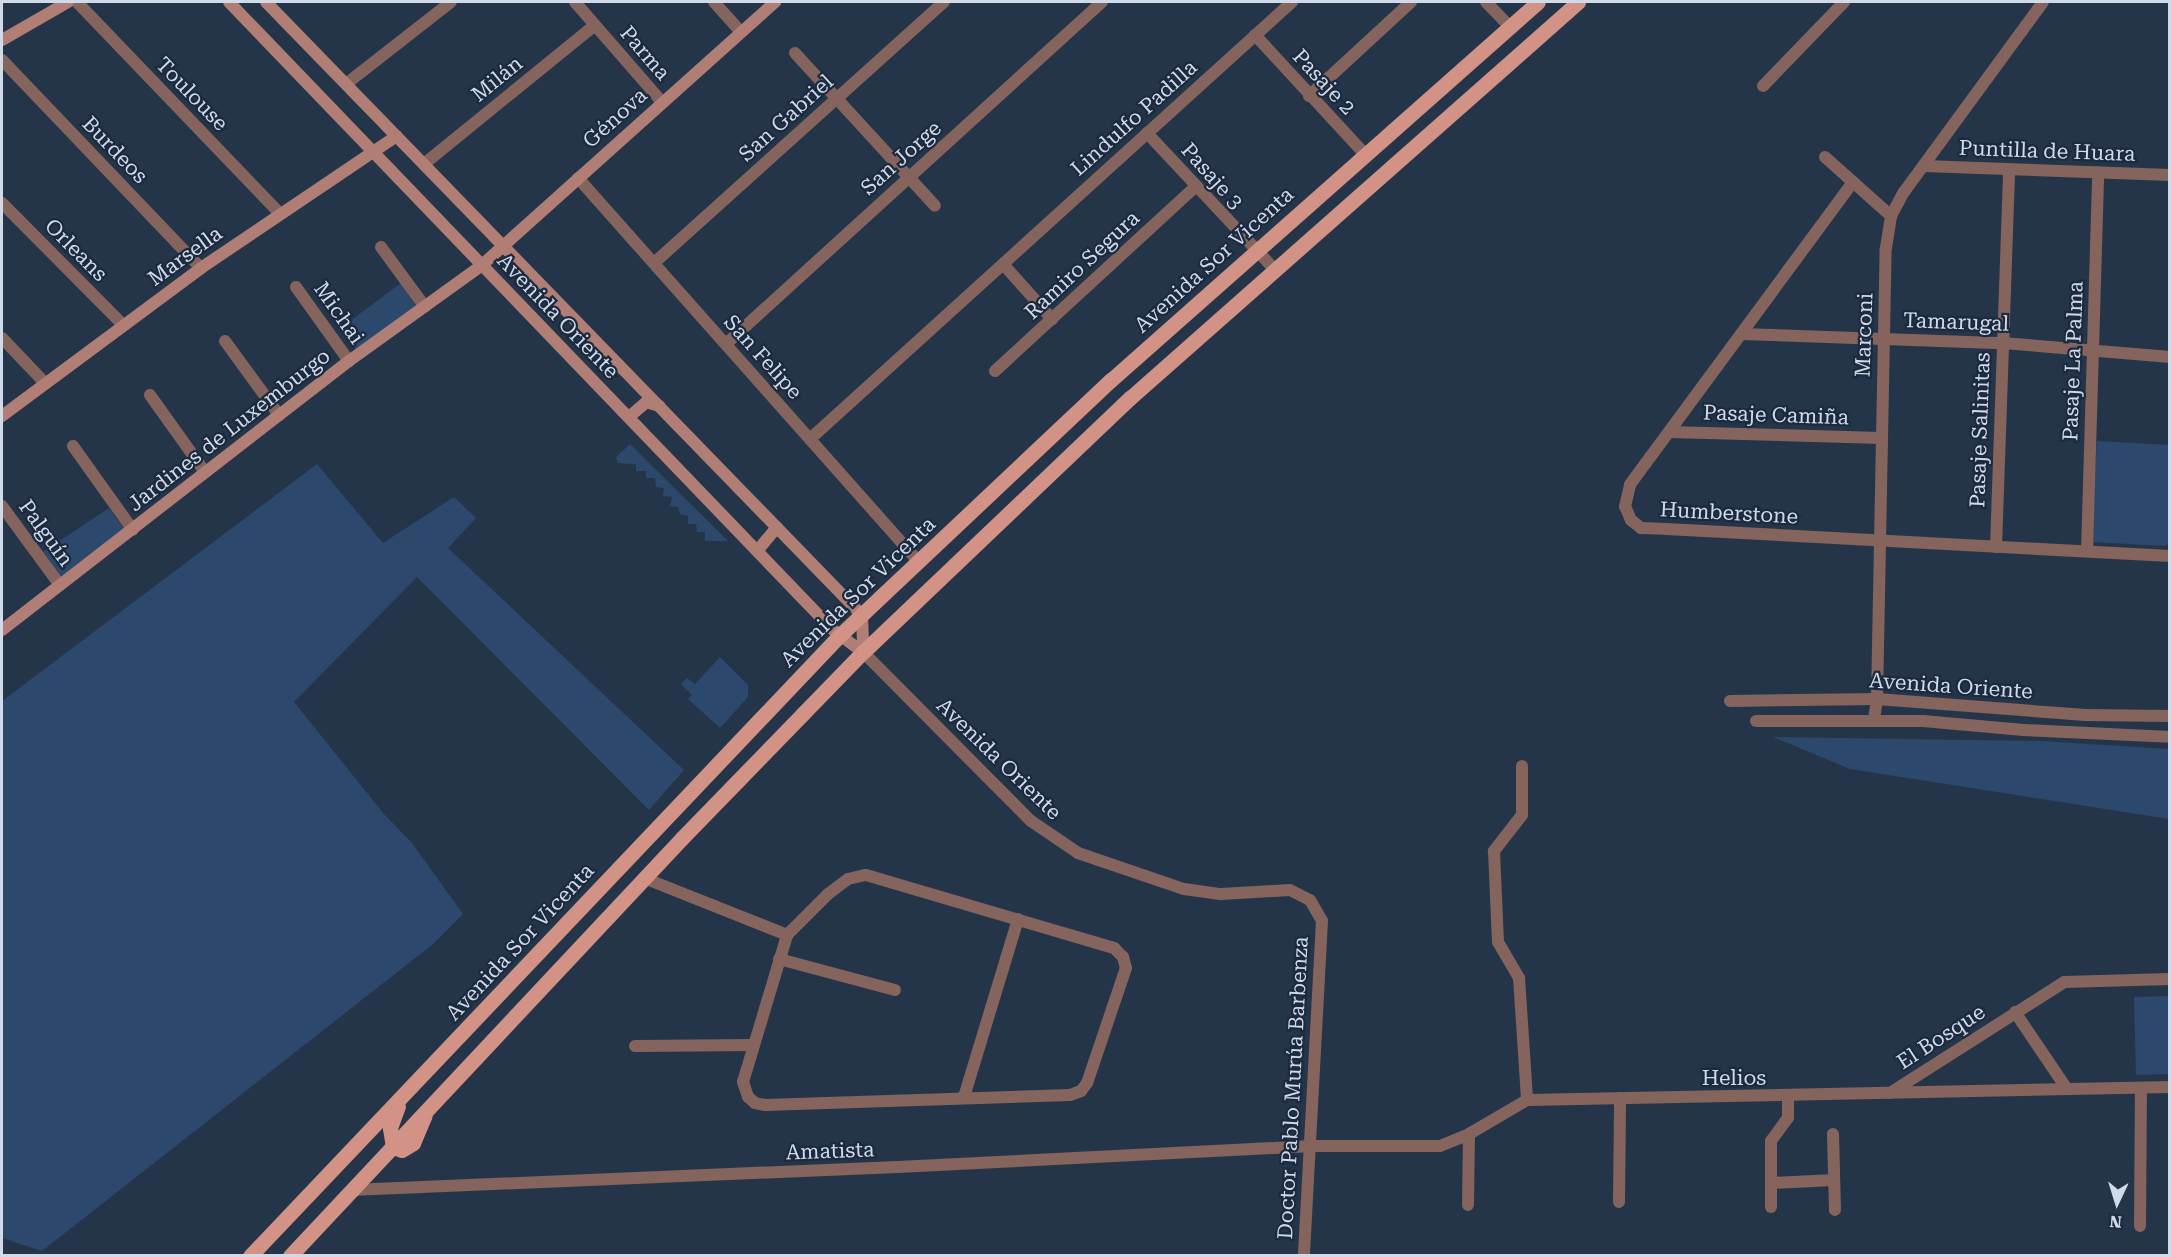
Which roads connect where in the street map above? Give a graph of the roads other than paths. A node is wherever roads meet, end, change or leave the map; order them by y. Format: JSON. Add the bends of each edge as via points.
{"nodes":[{"id":1,"x":68,"y":2,"type":"edge"},
{"id":2,"x":76,"y":2,"type":"edge"},
{"id":3,"x":229,"y":2,"type":"edge"},
{"id":4,"x":266,"y":2,"type":"edge"},
{"id":5,"x":451,"y":2,"type":"edge"},
{"id":6,"x":575,"y":2,"type":"edge"},
{"id":7,"x":714,"y":2,"type":"edge"},
{"id":8,"x":775,"y":2,"type":"edge"},
{"id":9,"x":944,"y":2,"type":"edge"},
{"id":10,"x":1102,"y":2,"type":"edge"},
{"id":11,"x":1292,"y":2,"type":"edge"},
{"id":12,"x":1411,"y":2,"type":"edge"},
{"id":13,"x":1486,"y":2,"type":"edge"},
{"id":14,"x":1538,"y":2,"type":"edge"},
{"id":15,"x":1578,"y":2,"type":"edge"},
{"id":16,"x":1844,"y":2,"type":"edge"},
{"id":17,"x":2043,"y":2,"type":"edge"},
{"id":18,"x":436,"y":6,"type":"edge"},
{"id":19,"x":595,"y":25,"type":"junction"},
{"id":20,"x":1510,"y":27,"type":"junction"},
{"id":21,"x":741,"y":32,"type":"junction"},
{"id":22,"x":1255,"y":35,"type":"junction"},
{"id":23,"x":2,"y":40,"type":"edge"},
{"id":24,"x":795,"y":53,"type":"dead end"},
{"id":25,"x":2,"y":60,"type":"edge"},
{"id":26,"x":346,"y":84,"type":"junction"},
{"id":27,"x":1763,"y":86,"type":"dead end"},
{"id":28,"x":1309,"y":96,"type":"junction"},
{"id":29,"x":836,"y":99,"type":"junction"},
{"id":30,"x":662,"y":102,"type":"junction"},
{"id":31,"x":1147,"y":133,"type":"junction"},
{"id":32,"x":397,"y":136,"type":"junction"},
{"id":33,"x":375,"y":153,"type":"junction"},
{"id":34,"x":1365,"y":154,"type":"junction"},
{"id":35,"x":1825,"y":157,"type":"dead end"},
{"id":36,"x":424,"y":164,"type":"junction"},
{"id":37,"x":1924,"y":166,"type":"junction"},
{"id":38,"x":2009,"y":170,"type":"junction"},
{"id":39,"x":2098,"y":172,"type":"junction"},
{"id":40,"x":2169,"y":175,"type":"edge"},
{"id":41,"x":910,"y":177,"type":"junction"},
{"id":42,"x":578,"y":178,"type":"junction"},
{"id":43,"x":1853,"y":182,"type":"junction"},
{"id":44,"x":1195,"y":187,"type":"junction"},
{"id":45,"x":2,"y":203,"type":"edge"},
{"id":46,"x":934,"y":206,"type":"dead end"},
{"id":47,"x":279,"y":213,"type":"junction"},
{"id":48,"x":1891,"y":216,"type":"junction"},
{"id":49,"x":504,"y":246,"type":"junction"},
{"id":50,"x":381,"y":247,"type":"dead end"},
{"id":51,"x":1256,"y":252,"type":"junction"},
{"id":52,"x":654,"y":263,"type":"junction"},
{"id":53,"x":1002,"y":264,"type":"junction"},
{"id":54,"x":482,"y":265,"type":"junction"},
{"id":55,"x":201,"y":268,"type":"junction"},
{"id":56,"x":1275,"y":270,"type":"junction"},
{"id":57,"x":296,"y":287,"type":"dead end"},
{"id":58,"x":424,"y":307,"type":"junction"},
{"id":59,"x":1052,"y":319,"type":"junction"},
{"id":60,"x":123,"y":325,"type":"junction"},
{"id":61,"x":1741,"y":334,"type":"junction"},
{"id":62,"x":2,"y":338,"type":"edge"},
{"id":63,"x":1884,"y":339,"type":"junction"},
{"id":64,"x":225,"y":341,"type":"dead end"},
{"id":65,"x":2003,"y":343,"type":"junction"},
{"id":66,"x":726,"y":344,"type":"junction"},
{"id":67,"x":2093,"y":349,"type":"junction"},
{"id":68,"x":2169,"y":357,"type":"edge"},
{"id":69,"x":349,"y":361,"type":"junction"},
{"id":70,"x":995,"y":371,"type":"dead end"},
{"id":71,"x":45,"y":383,"type":"junction"},
{"id":72,"x":150,"y":395,"type":"dead end"},
{"id":73,"x":659,"y":406,"type":"junction"},
{"id":74,"x":279,"y":415,"type":"junction"},
{"id":75,"x":2,"y":416,"type":"edge"},
{"id":76,"x":629,"y":417,"type":"junction"},
{"id":77,"x":1669,"y":432,"type":"junction"},
{"id":78,"x":1881,"y":438,"type":"junction"},
{"id":79,"x":810,"y":439,"type":"junction"},
{"id":80,"x":73,"y":446,"type":"dead end"},
{"id":81,"x":205,"y":472,"type":"junction"},
{"id":82,"x":2,"y":506,"type":"edge"},
{"id":83,"x":777,"y":527,"type":"junction"},
{"id":84,"x":133,"y":530,"type":"junction"},
{"id":85,"x":1879,"y":541,"type":"junction"},
{"id":86,"x":1996,"y":547,"type":"junction"},
{"id":87,"x":757,"y":551,"type":"junction"},
{"id":88,"x":2087,"y":551,"type":"junction"},
{"id":89,"x":2169,"y":556,"type":"edge"},
{"id":90,"x":918,"y":561,"type":"junction"},
{"id":91,"x":59,"y":584,"type":"junction"},
{"id":92,"x":862,"y":615,"type":"junction"},
{"id":93,"x":2,"y":630,"type":"edge"},
{"id":94,"x":839,"y":636,"type":"junction"},
{"id":95,"x":863,"y":652,"type":"junction"},
{"id":96,"x":1877,"y":699,"type":"junction"},
{"id":97,"x":1730,"y":701,"type":"dead end"},
{"id":98,"x":2169,"y":716,"type":"edge"},
{"id":99,"x":1874,"y":719,"type":"junction"},
{"id":100,"x":1756,"y":721,"type":"dead end"},
{"id":101,"x":2169,"y":737,"type":"edge"},
{"id":102,"x":1522,"y":766,"type":"dead end"},
{"id":103,"x":657,"y":828,"type":"junction"},
{"id":104,"x":661,"y":860,"type":"junction"},
{"id":105,"x":644,"y":878,"type":"junction"},
{"id":106,"x":1301,"y":894,"type":"joint"},
{"id":107,"x":1018,"y":919,"type":"junction"},
{"id":108,"x":787,"y":934,"type":"junction"},
{"id":109,"x":779,"y":959,"type":"junction"},
{"id":110,"x":2169,"y":979,"type":"edge"},
{"id":111,"x":895,"y":990,"type":"dead end"},
{"id":112,"x":2014,"y":1012,"type":"junction"},
{"id":113,"x":753,"y":1044,"type":"junction"},
{"id":114,"x":635,"y":1046,"type":"dead end"},
{"id":115,"x":2141,"y":1088,"type":"junction"},
{"id":116,"x":2169,"y":1088,"type":"edge"},
{"id":117,"x":2067,"y":1089,"type":"junction"},
{"id":118,"x":1889,"y":1094,"type":"junction"},
{"id":119,"x":964,"y":1097,"type":"junction"},
{"id":120,"x":1788,"y":1097,"type":"junction"},
{"id":121,"x":1620,"y":1098,"type":"junction"},
{"id":122,"x":1527,"y":1100,"type":"junction"},
{"id":123,"x":399,"y":1101,"type":"junction"},
{"id":124,"x":1469,"y":1134,"type":"junction"},
{"id":125,"x":1833,"y":1134,"type":"dead end"},
{"id":126,"x":1311,"y":1146,"type":"junction"},
{"id":127,"x":393,"y":1147,"type":"junction"},
{"id":128,"x":1834,"y":1180,"type":"junction"},
{"id":129,"x":1771,"y":1183,"type":"junction"},
{"id":130,"x":351,"y":1190,"type":"junction"},
{"id":131,"x":1619,"y":1202,"type":"dead end"},
{"id":132,"x":1468,"y":1206,"type":"dead end"},
{"id":133,"x":1771,"y":1207,"type":"dead end"},
{"id":134,"x":1835,"y":1210,"type":"dead end"},
{"id":135,"x":2140,"y":1226,"type":"dead end"},
{"id":136,"x":250,"y":1256,"type":"edge"},
{"id":137,"x":290,"y":1256,"type":"edge"},
{"id":138,"x":1304,"y":1256,"type":"edge"}],
"edges":[{"from":1,"to":23,"type":"main road"},
{"from":2,"to":47,"type":"street","name":"Toulouse"},
{"from":3,"to":33,"type":"main road","name":"Avenida Oriente"},
{"from":4,"to":26,"type":"main road","name":"Avenida Oriente"},
{"from":5,"to":18,"type":"street"},
{"from":6,"to":19,"type":"street","name":"Parma"},
{"from":7,"to":21,"type":"street"},
{"from":8,"to":21,"type":"main road","name":"Génova"},
{"from":9,"to":29,"type":"street","name":"San Gabriel"},
{"from":10,"to":41,"type":"street","name":"San Jorge"},
{"from":11,"to":22,"type":"street","name":"Lindulfo Padilla"},
{"from":12,"to":28,"type":"street"},
{"from":13,"to":20,"type":"street"},
{"from":14,"to":20,"type":"main road","name":"Avenida Sor Vicenta"},
{"from":15,"to":56,"type":"main road"},
{"from":16,"to":27,"type":"street"},
{"from":17,"to":37,"type":"street","name":"Marconi"},
{"from":18,"to":26,"type":"street"},
{"from":19,"to":30,"type":"street","name":"Parma"},
{"from":19,"to":36,"type":"street","name":"Milán"},
{"from":20,"to":34,"type":"main road","name":"Avenida Sor Vicenta"},
{"from":21,"to":30,"type":"main road","name":"Génova"},
{"from":22,"to":28,"type":"street","name":"Pasaje 2"},
{"from":22,"to":31,"type":"street","name":"Lindulfo Padilla"},
{"from":24,"to":29,"type":"street"},
{"from":25,"to":55,"type":"street","name":"Burdeos"},
{"from":26,"to":32,"type":"main road","name":"Avenida Oriente"},
{"from":28,"to":34,"type":"street","name":"Pasaje 2"},
{"from":29,"to":41,"type":"street"},
{"from":29,"to":52,"type":"street","name":"San Gabriel"},
{"from":30,"to":42,"type":"main road","name":"Génova"},
{"from":31,"to":44,"type":"street","name":"Pasaje 3"},
{"from":31,"to":53,"type":"street","name":"Lindulfo Padilla"},
{"from":32,"to":33,"type":"main road","name":"Marsella"},
{"from":32,"to":36,"type":"main road","name":"Avenida Oriente"},
{"from":33,"to":47,"type":"main road","name":"Marsella"},
{"from":33,"to":54,"type":"main road","name":"Avenida Oriente"},
{"from":34,"to":51,"type":"main road","name":"Avenida Sor Vicenta"},
{"from":35,"to":43,"type":"street"},
{"from":36,"to":49,"type":"main road","name":"Avenida Oriente"},
{"from":37,"to":38,"type":"street","name":"Puntilla de Huara"},
{"from":37,"to":48,"type":"street","name":"Marconi"},
{"from":38,"to":39,"type":"street","name":"Puntilla de Huara"},
{"from":38,"to":65,"type":"street","name":"Pasaje Salinitas"},
{"from":39,"to":40,"type":"street","name":"Puntilla de Huara"},
{"from":39,"to":67,"type":"street","name":"Pasaje La Palma"},
{"from":41,"to":46,"type":"street"},
{"from":41,"to":66,"type":"street","name":"San Jorge"},
{"from":42,"to":49,"type":"main road","name":"Génova"},
{"from":42,"to":52,"type":"street","name":"San Felipe"},
{"from":43,"to":48,"type":"street"},
{"from":43,"to":61,"type":"street","name":"Humberstone"},
{"from":44,"to":51,"type":"street","name":"Pasaje 3"},
{"from":44,"to":59,"type":"street","name":"Ramiro Segura"},
{"from":45,"to":60,"type":"street","name":"Orleans"},
{"from":47,"to":55,"type":"main road","name":"Marsella"},
{"from":48,"to":63,"type":"street","name":"Marconi","via":[[1886,248]]},
{"from":49,"to":54,"type":"main road","name":"Génova"},
{"from":49,"to":73,"type":"main road","name":"Avenida Oriente"},
{"from":50,"to":58,"type":"street"},
{"from":51,"to":56,"type":"street","name":"Pasaje 3"},
{"from":51,"to":90,"type":"main road","name":"Avenida Sor Vicenta"},
{"from":52,"to":66,"type":"street","name":"San Felipe"},
{"from":53,"to":59,"type":"street"},
{"from":53,"to":79,"type":"street","name":"Lindulfo Padilla"},
{"from":54,"to":58,"type":"main road","name":"Jardines de Luxemburgo"},
{"from":54,"to":76,"type":"main road","name":"Avenida Oriente"},
{"from":55,"to":60,"type":"main road","name":"Marsella"},
{"from":56,"to":95,"type":"main road","via":[[1130,398]]},
{"from":57,"to":69,"type":"street","name":"Michai"},
{"from":58,"to":69,"type":"main road","name":"Jardines de Luxemburgo"},
{"from":59,"to":70,"type":"street","name":"Ramiro Segura"},
{"from":60,"to":71,"type":"main road","name":"Marsella"},
{"from":61,"to":63,"type":"street","name":"Tamarugal"},
{"from":61,"to":77,"type":"street","name":"Humberstone"},
{"from":62,"to":71,"type":"street"},
{"from":63,"to":65,"type":"street","name":"Tamarugal"},
{"from":63,"to":78,"type":"street","name":"Marconi"},
{"from":64,"to":74,"type":"street"},
{"from":65,"to":67,"type":"street","name":"Tamarugal"},
{"from":65,"to":86,"type":"street","name":"Pasaje Salinitas"},
{"from":66,"to":79,"type":"street","name":"San Felipe"},
{"from":67,"to":68,"type":"street","name":"Tamarugal"},
{"from":67,"to":88,"type":"street","name":"Pasaje La Palma"},
{"from":69,"to":74,"type":"main road","name":"Jardines de Luxemburgo"},
{"from":71,"to":75,"type":"main road","name":"Marsella"},
{"from":72,"to":81,"type":"street"},
{"from":73,"to":76,"type":"main road","via":[[646,402]]},
{"from":73,"to":83,"type":"main road","name":"Avenida Oriente"},
{"from":74,"to":81,"type":"main road","name":"Jardines de Luxemburgo"},
{"from":76,"to":87,"type":"main road","name":"Avenida Oriente"},
{"from":77,"to":78,"type":"street","name":"Pasaje Camiña"},
{"from":77,"to":85,"type":"street","name":"Humberstone","via":[[1626,492],[1627,513],[1641,528]]},
{"from":78,"to":85,"type":"street","name":"Marconi"},
{"from":79,"to":90,"type":"street","name":"San Felipe"},
{"from":80,"to":84,"type":"street"},
{"from":81,"to":84,"type":"main road","name":"Jardines de Luxemburgo"},
{"from":82,"to":91,"type":"street","name":"Palguín"},
{"from":83,"to":87,"type":"main road"},
{"from":83,"to":92,"type":"main road","name":"Avenida Oriente"},
{"from":84,"to":91,"type":"main road","name":"Jardines de Luxemburgo"},
{"from":85,"to":86,"type":"street","name":"Humberstone"},
{"from":85,"to":96,"type":"street","name":"Marconi"},
{"from":86,"to":88,"type":"street","name":"Humberstone"},
{"from":87,"to":94,"type":"main road","name":"Avenida Oriente"},
{"from":88,"to":89,"type":"street","name":"Humberstone"},
{"from":90,"to":92,"type":"main road","name":"Avenida Sor Vicenta"},
{"from":91,"to":93,"type":"main road","name":"Jardines de Luxemburgo"},
{"from":92,"to":94,"type":"main road","name":"Avenida Sor Vicenta"},
{"from":92,"to":95,"type":"main road"},
{"from":94,"to":95,"type":"main road","name":"Avenida Oriente"},
{"from":94,"to":103,"type":"main road","name":"Avenida Sor Vicenta"},
{"from":95,"to":104,"type":"main road"},
{"from":95,"to":106,"type":"street","name":"Avenida Oriente","via":[[1031,821],[1078,853],[1205,893],[1277,890]]},
{"from":96,"to":97,"type":"street","name":"Avenida Oriente"},
{"from":96,"to":98,"type":"street","name":"Avenida Oriente","via":[[2085,715]]},
{"from":96,"to":99,"type":"street","name":"Marconi"},
{"from":99,"to":100,"type":"street","name":"Avenida Oriente"},
{"from":99,"to":101,"type":"street","name":"Avenida Oriente"},
{"from":102,"to":122,"type":"street","via":[[1522,815],[1494,851],[1498,942],[1519,978]]},
{"from":103,"to":104,"type":"main road","via":[[663,842]]},
{"from":103,"to":123,"type":"main road","name":"Avenida Sor Vicenta"},
{"from":104,"to":105,"type":"main road"},
{"from":105,"to":108,"type":"street"},
{"from":105,"to":127,"type":"main road"},
{"from":106,"to":126,"type":"street","name":"Doctor Pablo Murúa Barbenza","via":[[1310,900],[1322,921]]},
{"from":107,"to":108,"type":"street","via":[[866,875],[848,879]]},
{"from":107,"to":119,"type":"street"},
{"from":107,"to":119,"type":"street","via":[[1114,948],[1123,957],[1126,968],[1081,1092]]},
{"from":108,"to":109,"type":"street"},
{"from":109,"to":111,"type":"street"},
{"from":109,"to":113,"type":"street"},
{"from":110,"to":112,"type":"street","name":"El Bosque","via":[[2064,982]]},
{"from":112,"to":117,"type":"street","name":"El Bosque"},
{"from":112,"to":118,"type":"street","name":"El Bosque"},
{"from":113,"to":114,"type":"street"},
{"from":113,"to":119,"type":"street","via":[[743,1087],[748,1097],[760,1105]]},
{"from":115,"to":116,"type":"street","name":"Helios"},
{"from":115,"to":117,"type":"street","name":"Helios"},
{"from":115,"to":135,"type":"street"},
{"from":117,"to":118,"type":"street","name":"Helios"},
{"from":118,"to":120,"type":"street","name":"Helios"},
{"from":120,"to":121,"type":"street","name":"Helios"},
{"from":120,"to":129,"type":"street","via":[[1788,1118],[1771,1141]]},
{"from":121,"to":122,"type":"street","name":"Helios"},
{"from":121,"to":131,"type":"street"},
{"from":122,"to":124,"type":"street","name":"Helios"},
{"from":123,"to":127,"type":"main road","via":[[390,1128]]},
{"from":123,"to":136,"type":"main road","name":"Avenida Sor Vicenta"},
{"from":124,"to":126,"type":"street","name":"Helios","via":[[1440,1146]]},
{"from":124,"to":132,"type":"street"},
{"from":125,"to":128,"type":"street"},
{"from":126,"to":130,"type":"street","name":"Amatista"},
{"from":126,"to":138,"type":"street","name":"Doctor Pablo Murúa Barbenza"},
{"from":127,"to":130,"type":"main road"},
{"from":128,"to":129,"type":"street"},
{"from":128,"to":134,"type":"street"},
{"from":129,"to":133,"type":"street"},
{"from":130,"to":137,"type":"main road"}]}
